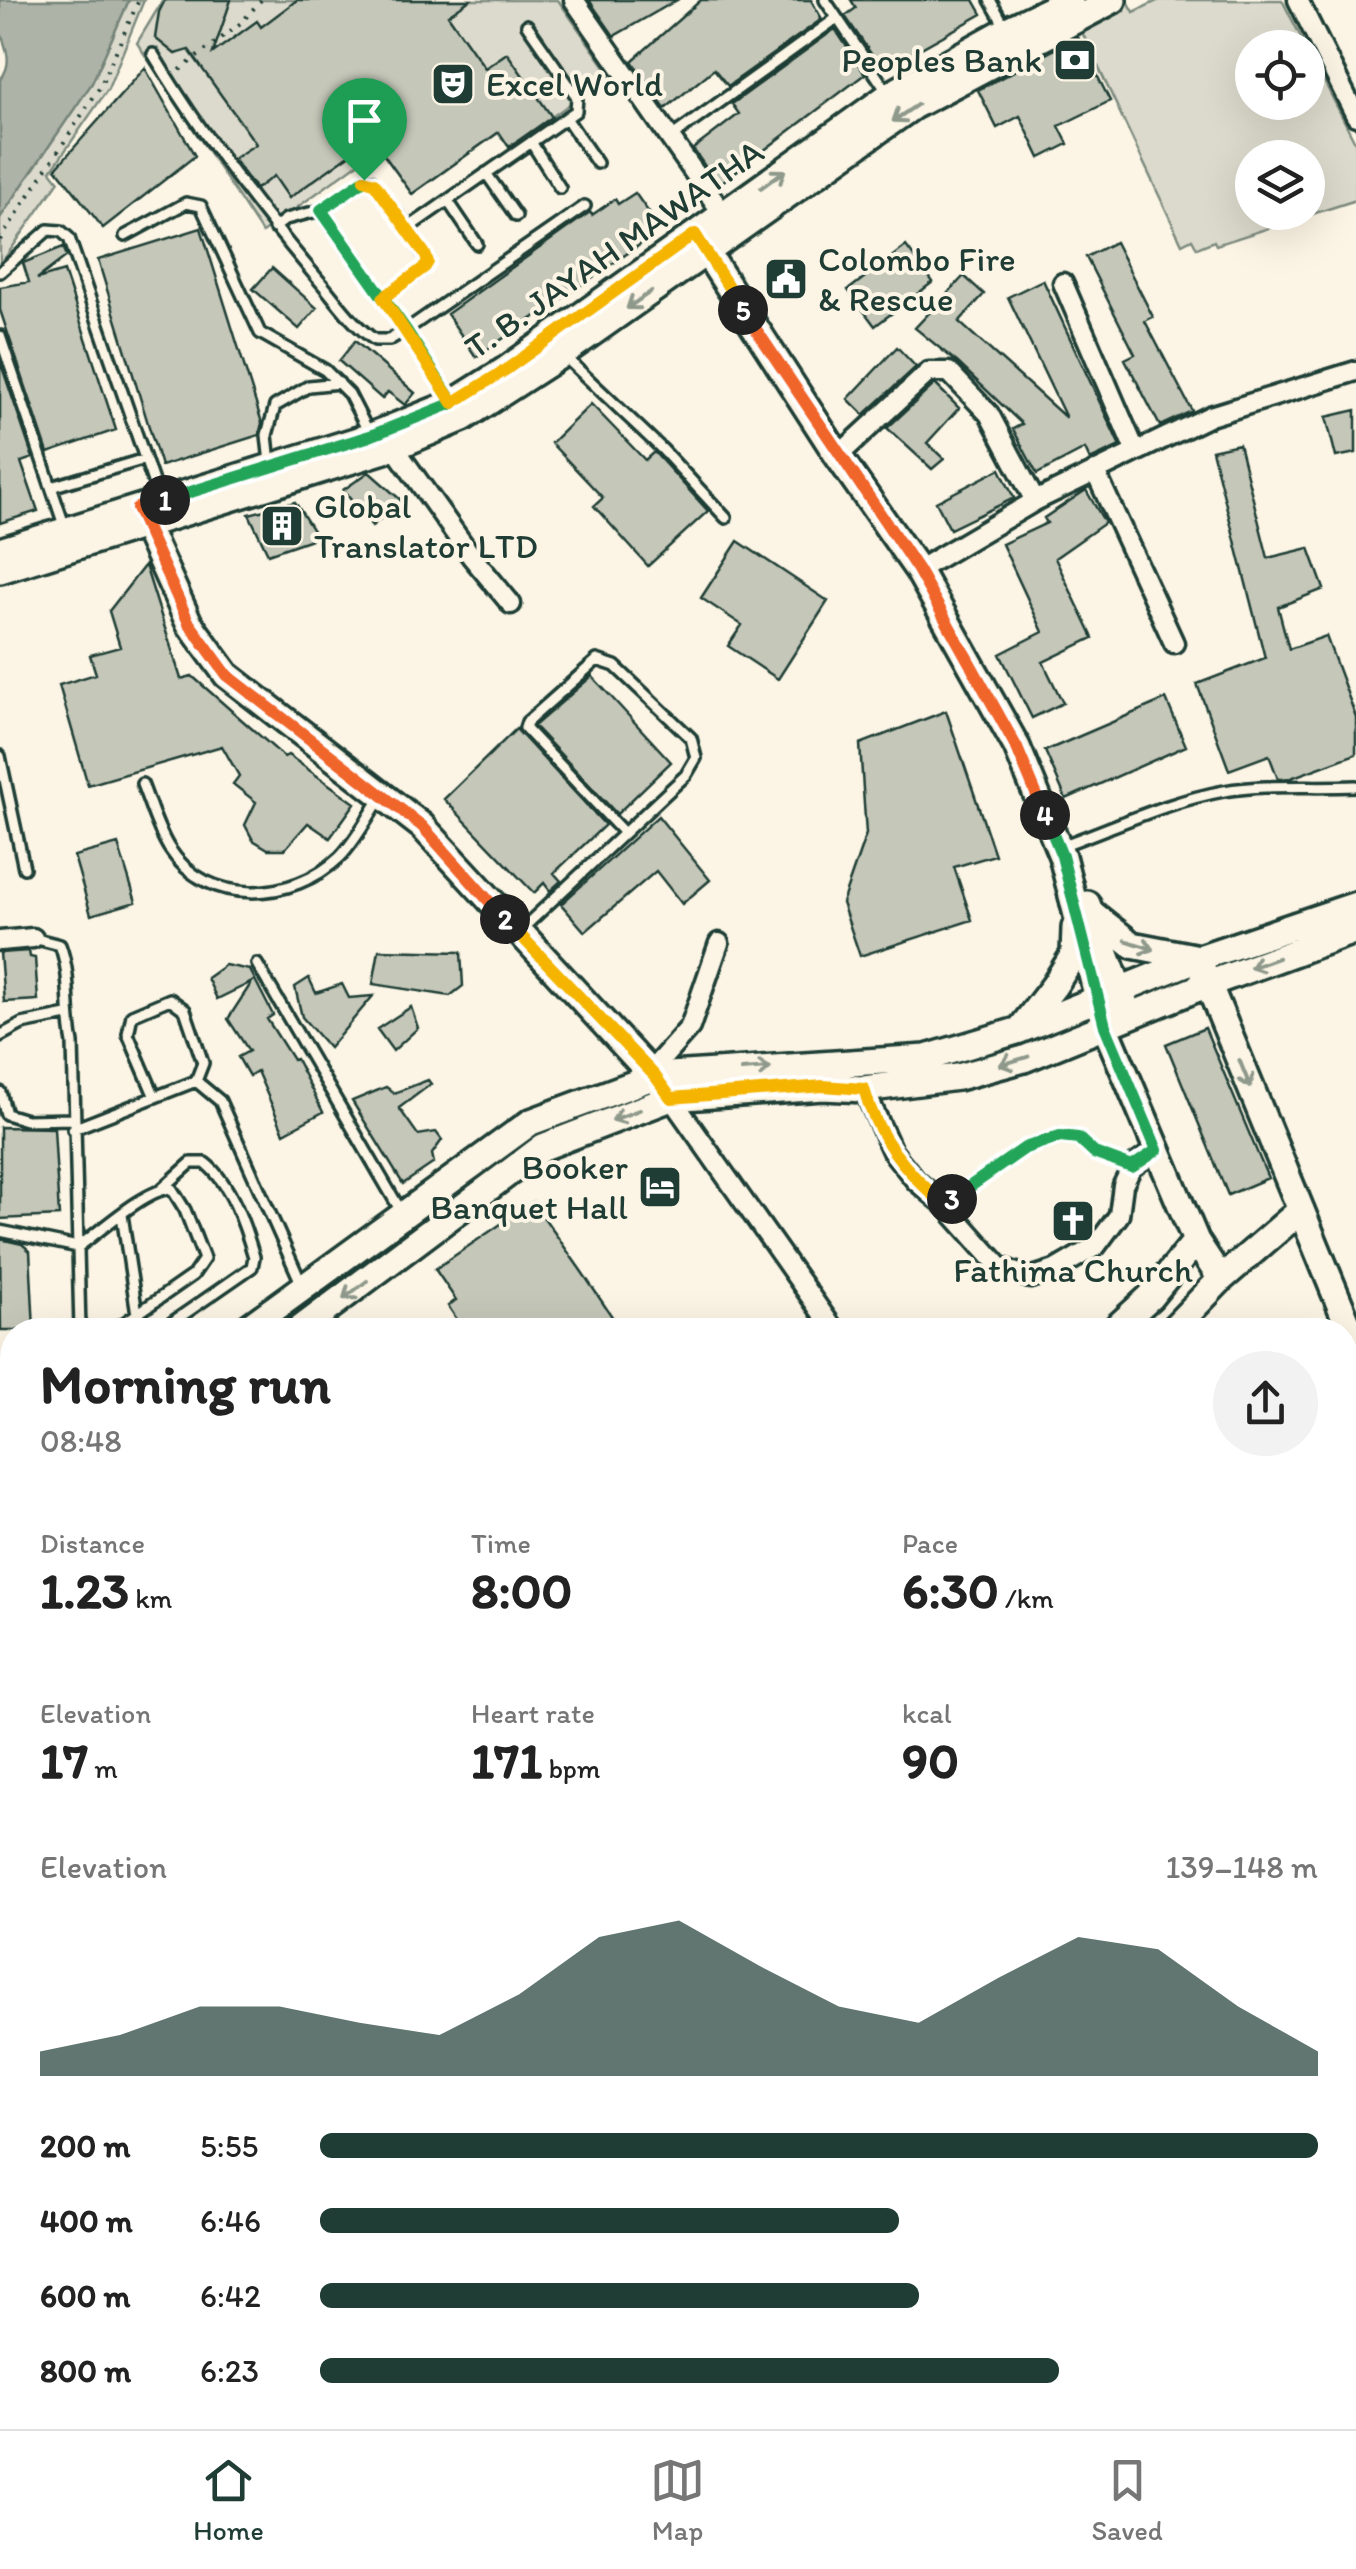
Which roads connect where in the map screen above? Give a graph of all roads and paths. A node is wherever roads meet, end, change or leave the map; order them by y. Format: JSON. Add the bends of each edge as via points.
{"nodes":[{"id":1,"x":139,"y":0,"type":"edge"},
{"id":2,"x":260,"y":0,"type":"edge"},
{"id":3,"x":574,"y":0,"type":"edge"},
{"id":4,"x":825,"y":0,"type":"edge"},
{"id":5,"x":990,"y":0,"type":"edge"},
{"id":6,"x":1070,"y":0,"type":"edge"},
{"id":7,"x":1113,"y":0,"type":"edge"},
{"id":8,"x":1298,"y":0,"type":"edge"},
{"id":9,"x":837,"y":18,"type":"junction"},
{"id":10,"x":527,"y":26,"type":"dead end"},
{"id":11,"x":1007,"y":30,"type":"junction"},
{"id":12,"x":153,"y":54,"type":"dead end"},
{"id":13,"x":168,"y":79,"type":"junction"},
{"id":14,"x":1348,"y":80,"type":"edge"},
{"id":15,"x":890,"y":95,"type":"junction"},
{"id":16,"x":1356,"y":116,"type":"edge"},
{"id":17,"x":566,"y":118,"type":"junction"},
{"id":18,"x":670,"y":138,"type":"junction"},
{"id":19,"x":531,"y":142,"type":"junction"},
{"id":20,"x":597,"y":163,"type":"dead end"},
{"id":21,"x":486,"y":173,"type":"junction"},
{"id":22,"x":560,"y":188,"type":"dead end"},
{"id":23,"x":448,"y":201,"type":"junction"},
{"id":24,"x":585,"y":206,"type":"dead end"},
{"id":25,"x":321,"y":210,"type":"junction"},
{"id":26,"x":516,"y":216,"type":"dead end"},
{"id":27,"x":729,"y":224,"type":"junction"},
{"id":28,"x":274,"y":228,"type":"junction"},
{"id":29,"x":408,"y":228,"type":"junction"},
{"id":30,"x":125,"y":236,"type":"dead end"},
{"id":31,"x":0,"y":240,"type":"edge"},
{"id":32,"x":477,"y":244,"type":"dead end"},
{"id":33,"x":701,"y":244,"type":"junction"},
{"id":34,"x":0,"y":272,"type":"edge"},
{"id":35,"x":1063,"y":283,"type":"dead end"},
{"id":36,"x":383,"y":298,"type":"junction"},
{"id":37,"x":406,"y":330,"type":"junction"},
{"id":38,"x":0,"y":336,"type":"edge"},
{"id":39,"x":562,"y":354,"type":"junction"},
{"id":40,"x":1356,"y":371,"type":"edge"},
{"id":41,"x":338,"y":383,"type":"junction"},
{"id":42,"x":453,"y":403,"type":"junction"},
{"id":43,"x":370,"y":436,"type":"junction"},
{"id":44,"x":394,"y":447,"type":"junction"},
{"id":45,"x":1136,"y":450,"type":"junction"},
{"id":46,"x":838,"y":456,"type":"junction"},
{"id":47,"x":145,"y":459,"type":"junction"},
{"id":48,"x":270,"y":466,"type":"junction"},
{"id":49,"x":1094,"y":471,"type":"junction"},
{"id":50,"x":51,"y":486,"type":"junction"},
{"id":51,"x":1035,"y":501,"type":"junction"},
{"id":52,"x":147,"y":512,"type":"junction"},
{"id":53,"x":726,"y":518,"type":"dead end"},
{"id":54,"x":66,"y":530,"type":"junction"},
{"id":55,"x":0,"y":551,"type":"edge"},
{"id":56,"x":0,"y":570,"type":"edge"},
{"id":57,"x":918,"y":570,"type":"junction"},
{"id":58,"x":511,"y":604,"type":"dead end"},
{"id":59,"x":1174,"y":643,"type":"dead end"},
{"id":60,"x":0,"y":756,"type":"edge"},
{"id":61,"x":142,"y":784,"type":"dead end"},
{"id":62,"x":1356,"y":786,"type":"edge"},
{"id":63,"x":382,"y":796,"type":"junction"},
{"id":64,"x":624,"y":833,"type":"junction"},
{"id":65,"x":1060,"y":852,"type":"junction"},
{"id":66,"x":24,"y":868,"type":"dead end"},
{"id":67,"x":1356,"y":905,"type":"edge"},
{"id":68,"x":1083,"y":911,"type":"junction"},
{"id":69,"x":1356,"y":930,"type":"edge"},
{"id":70,"x":518,"y":933,"type":"junction"},
{"id":71,"x":33,"y":938,"type":"joint"},
{"id":72,"x":0,"y":941,"type":"edge"},
{"id":73,"x":720,"y":943,"type":"dead end"},
{"id":74,"x":1199,"y":958,"type":"junction"},
{"id":75,"x":256,"y":964,"type":"dead end"},
{"id":76,"x":1208,"y":984,"type":"junction"},
{"id":77,"x":1108,"y":995,"type":"junction"},
{"id":78,"x":68,"y":1015,"type":"junction"},
{"id":79,"x":1117,"y":1021,"type":"junction"},
{"id":80,"x":1020,"y":1030,"type":"junction"},
{"id":81,"x":0,"y":1036,"type":"edge"},
{"id":82,"x":652,"y":1074,"type":"junction"},
{"id":83,"x":196,"y":1081,"type":"junction"},
{"id":84,"x":864,"y":1089,"type":"junction"},
{"id":85,"x":0,"y":1092,"type":"edge"},
{"id":86,"x":155,"y":1097,"type":"junction"},
{"id":87,"x":671,"y":1098,"type":"junction"},
{"id":88,"x":73,"y":1124,"type":"junction"},
{"id":89,"x":1157,"y":1150,"type":"junction"},
{"id":90,"x":1132,"y":1167,"type":"junction"},
{"id":91,"x":163,"y":1188,"type":"junction"},
{"id":92,"x":944,"y":1204,"type":"junction"},
{"id":93,"x":1301,"y":1210,"type":"junction"},
{"id":94,"x":122,"y":1215,"type":"junction"},
{"id":95,"x":403,"y":1216,"type":"junction"},
{"id":96,"x":0,"y":1232,"type":"edge"},
{"id":97,"x":1196,"y":1242,"type":"junction"},
{"id":98,"x":78,"y":1247,"type":"junction"},
{"id":99,"x":1222,"y":1279,"type":"junction"},
{"id":100,"x":304,"y":1289,"type":"junction"},
{"id":101,"x":137,"y":1314,"type":"junction"},
{"id":102,"x":80,"y":1318,"type":"edge"},
{"id":103,"x":131,"y":1318,"type":"edge"},
{"id":104,"x":140,"y":1318,"type":"edge"},
{"id":105,"x":178,"y":1318,"type":"edge"},
{"id":106,"x":262,"y":1318,"type":"edge"},
{"id":107,"x":316,"y":1318,"type":"edge"},
{"id":108,"x":826,"y":1318,"type":"edge"},
{"id":109,"x":1127,"y":1318,"type":"edge"},
{"id":110,"x":1184,"y":1318,"type":"edge"},
{"id":111,"x":1346,"y":1318,"type":"edge"}],
"edges":[{"from":1,"to":31,"type":"path","via":[[100,88]]},
{"from":2,"to":13,"type":"path"},
{"from":3,"to":18,"type":"street"},
{"from":4,"to":9,"type":"lane"},
{"from":5,"to":11,"type":"lane"},
{"from":6,"to":11,"type":"main road","name":"T. B. JAYAH MAWATHA"},
{"from":7,"to":27,"type":"main road","name":"T. B. JAYAH MAWATHA","one_way":true,"via":[[914,106]]},
{"from":8,"to":14,"type":"street"},
{"from":9,"to":15,"type":"lane"},
{"from":9,"to":18,"type":"lane"},
{"from":10,"to":17,"type":"lane","via":[[577,98],[576,111]]},
{"from":11,"to":15,"type":"main road","name":"T. B. JAYAH MAWATHA"},
{"from":12,"to":13,"type":"lane"},
{"from":13,"to":28,"type":"lane"},
{"from":14,"to":16,"type":"street"},
{"from":27,"to":15,"type":"main road","name":"T. B. JAYAH MAWATHA","one_way":true},
{"from":17,"to":19,"type":"lane"},
{"from":17,"to":20,"type":"lane"},
{"from":18,"to":27,"type":"street"},
{"from":19,"to":21,"type":"lane"},
{"from":19,"to":22,"type":"lane"},
{"from":21,"to":23,"type":"lane"},
{"from":21,"to":26,"type":"lane"},
{"from":23,"to":29,"type":"lane"},
{"from":23,"to":32,"type":"lane"},
{"from":24,"to":37,"type":"lane"},
{"from":25,"to":28,"type":"lane"},
{"from":25,"to":29,"type":"lane","via":[[368,179]]},
{"from":25,"to":36,"type":"lane"},
{"from":27,"to":33,"type":"main road","name":"T. B. JAYAH MAWATHA"},
{"from":28,"to":37,"type":"lane","via":[[368,336],[382,342]]},
{"from":29,"to":36,"type":"lane","via":[[428,262]]},
{"from":30,"to":41,"type":"lane","via":[[186,203],[201,206],[260,333]]},
{"from":33,"to":39,"type":"main road","name":"T. B. JAYAH MAWATHA","one_way":true},
{"from":33,"to":42,"type":"main road","name":"T. B. JAYAH MAWATHA"},
{"from":33,"to":46,"type":"main road"},
{"from":34,"to":47,"type":"lane","via":[[48,230],[68,238]]},
{"from":35,"to":45,"type":"street"},
{"from":36,"to":37,"type":"lane"},
{"from":37,"to":42,"type":"lane"},
{"from":38,"to":50,"type":"lane"},
{"from":39,"to":44,"type":"main road","name":"T. B. JAYAH MAWATHA","via":[[463,418]]},
{"from":39,"to":53,"type":"lane"},
{"from":40,"to":45,"type":"street","via":[[1210,416]]},
{"from":41,"to":43,"type":"lane"},
{"from":41,"to":48,"type":"lane","via":[[310,386],[275,406],[267,435]]},
{"from":42,"to":43,"type":"main road","name":"T. B. JAYAH MAWATHA"},
{"from":43,"to":48,"type":"main road","name":"T. B. JAYAH MAWATHA"},
{"from":44,"to":52,"type":"main road","name":"T. B. JAYAH MAWATHA"},
{"from":44,"to":58,"type":"street"},
{"from":45,"to":49,"type":"street"},
{"from":46,"to":51,"type":"street","via":[[930,372],[949,372],[989,414]]},
{"from":46,"to":57,"type":"main road"},
{"from":47,"to":50,"type":"lane"},
{"from":47,"to":52,"type":"lane"},
{"from":48,"to":52,"type":"main road","name":"T. B. JAYAH MAWATHA"},
{"from":49,"to":51,"type":"street"},
{"from":49,"to":59,"type":"street"},
{"from":50,"to":54,"type":"lane"},
{"from":51,"to":57,"type":"street"},
{"from":52,"to":54,"type":"main road","name":"T. B. JAYAH MAWATHA"},
{"from":52,"to":56,"type":"main road","name":"T. B. JAYAH MAWATHA"},
{"from":52,"to":63,"type":"main road","via":[[189,623],[227,675]]},
{"from":54,"to":55,"type":"main road","name":"T. B. JAYAH MAWATHA"},
{"from":57,"to":65,"type":"main road","via":[[1017,748]]},
{"from":60,"to":66,"type":"lane"},
{"from":61,"to":63,"type":"lane","via":[[170,849],[200,881],[244,894],[310,879],[342,856]]},
{"from":62,"to":65,"type":"lane","via":[[1219,792]]},
{"from":63,"to":70,"type":"main road","via":[[422,826]]},
{"from":64,"to":64,"type":"lane","via":[[696,758],[692,738],[616,666],[597,660],[525,728]]},
{"from":64,"to":70,"type":"lane"},
{"from":65,"to":68,"type":"main road"},
{"from":67,"to":74,"type":"main road"},
{"from":68,"to":74,"type":"main road","one_way":true,"via":[[1132,945]]},
{"from":68,"to":77,"type":"main road"},
{"from":68,"to":80,"type":"main road","via":[[1074,954]]},
{"from":69,"to":76,"type":"main road","one_way":true},
{"from":70,"to":82,"type":"main road"},
{"from":71,"to":72,"type":"street"},
{"from":71,"to":78,"type":"lane","via":[[60,945],[68,968]]},
{"from":73,"to":82,"type":"street","via":[[690,1027]]},
{"from":74,"to":76,"type":"main road"},
{"from":74,"to":77,"type":"main road"},
{"from":75,"to":95,"type":"lane"},
{"from":76,"to":79,"type":"main road"},
{"from":76,"to":93,"type":"main road","one_way":true},
{"from":77,"to":79,"type":"main road"},
{"from":77,"to":80,"type":"main road"},
{"from":78,"to":81,"type":"lane"},
{"from":78,"to":88,"type":"lane"},
{"from":79,"to":84,"type":"main road","one_way":true,"via":[[958,1077]]},
{"from":79,"to":89,"type":"main road"},
{"from":82,"to":80,"type":"main road","one_way":true,"via":[[926,1058]]},
{"from":82,"to":87,"type":"main road"},
{"from":82,"to":95,"type":"main road","via":[[531,1122]]},
{"from":83,"to":86,"type":"lane"},
{"from":83,"to":86,"type":"lane","via":[[203,1064],[186,1010],[170,999],[132,1015],[128,1034]]},
{"from":83,"to":100,"type":"lane","via":[[220,1101]]},
{"from":84,"to":87,"type":"main road"},
{"from":84,"to":92,"type":"street","via":[[892,1151]]},
{"from":85,"to":88,"type":"lane","via":[[6,1114]]},
{"from":86,"to":88,"type":"lane"},
{"from":87,"to":107,"type":"main road","one_way":true,"via":[[543,1147]]},
{"from":87,"to":108,"type":"street"},
{"from":88,"to":98,"type":"lane"},
{"from":89,"to":90,"type":"street"},
{"from":89,"to":97,"type":"main road"},
{"from":90,"to":92,"type":"lane","via":[[1094,1153],[1078,1138],[1060,1136],[1025,1148]]},
{"from":90,"to":92,"type":"street","via":[[1119,1215],[1096,1246],[1030,1278],[1000,1267]]},
{"from":91,"to":94,"type":"lane"},
{"from":91,"to":101,"type":"lane","via":[[179,1197],[204,1260]]},
{"from":91,"to":105,"type":"lane","via":[[190,1163],[205,1162],[225,1186],[254,1257],[252,1266]]},
{"from":93,"to":99,"type":"main road"},
{"from":93,"to":111,"type":"main road"},
{"from":94,"to":98,"type":"lane"},
{"from":94,"to":101,"type":"lane"},
{"from":95,"to":100,"type":"main road"},
{"from":96,"to":98,"type":"lane"},
{"from":97,"to":99,"type":"main road"},
{"from":97,"to":109,"type":"main road"},
{"from":98,"to":102,"type":"lane"},
{"from":99,"to":110,"type":"main road"},
{"from":100,"to":106,"type":"main road"},
{"from":101,"to":103,"type":"lane"},
{"from":101,"to":104,"type":"lane"}]}
